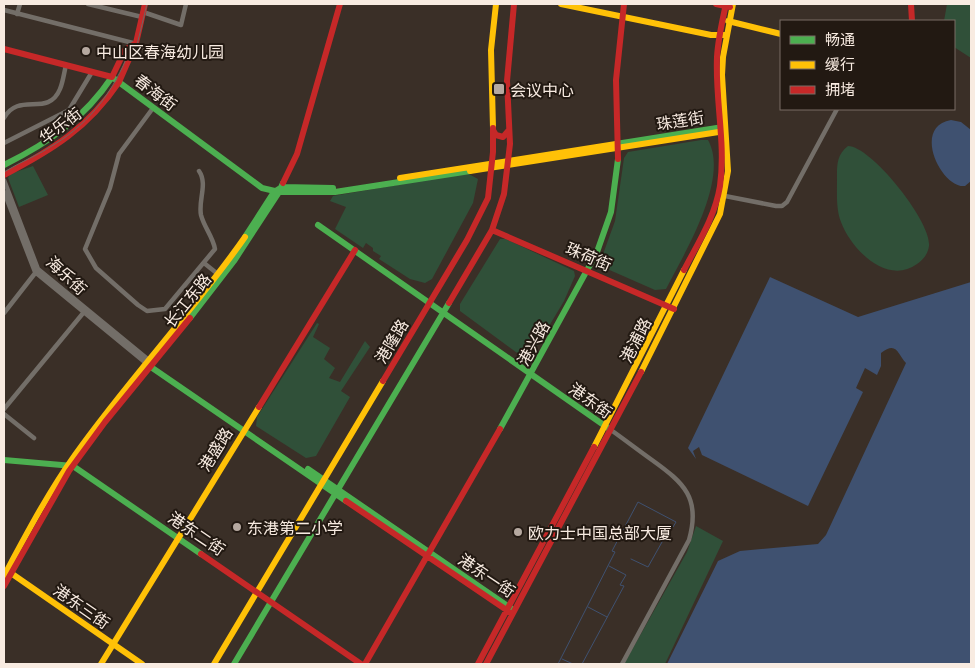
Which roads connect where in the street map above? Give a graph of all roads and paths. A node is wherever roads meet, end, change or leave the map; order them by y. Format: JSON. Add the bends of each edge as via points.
{"nodes":[{"id":1,"x":20,"y":4,"type":"edge"},
{"id":2,"x":88,"y":4,"type":"edge"},
{"id":3,"x":145,"y":4,"type":"edge"},
{"id":4,"x":186,"y":4,"type":"edge"},
{"id":5,"x":336,"y":4,"type":"edge"},
{"id":6,"x":340,"y":4,"type":"edge"},
{"id":7,"x":496,"y":4,"type":"edge"},
{"id":8,"x":514,"y":4,"type":"edge"},
{"id":9,"x":561,"y":4,"type":"edge"},
{"id":10,"x":624,"y":4,"type":"edge"},
{"id":11,"x":716,"y":4,"type":"edge"},
{"id":12,"x":912,"y":4,"type":"edge"},
{"id":13,"x":729,"y":5,"type":"edge"},
{"id":14,"x":4,"y":10,"type":"edge"},
{"id":15,"x":17,"y":14,"type":"junction"},
{"id":16,"x":143,"y":15,"type":"junction"},
{"id":17,"x":622,"y":18,"type":"junction"},
{"id":18,"x":912,"y":20,"type":"edge"},
{"id":19,"x":728,"y":21,"type":"junction"},
{"id":20,"x":780,"y":34,"type":"edge"},
{"id":21,"x":722,"y":35,"type":"junction"},
{"id":22,"x":136,"y":43,"type":"junction"},
{"id":23,"x":4,"y":50,"type":"edge"},
{"id":24,"x":162,"y":56,"type":"dead end"},
{"id":25,"x":66,"y":65,"type":"junction"},
{"id":26,"x":92,"y":72,"type":"junction"},
{"id":27,"x":112,"y":77,"type":"junction"},
{"id":28,"x":119,"y":82,"type":"junction"},
{"id":29,"x":153,"y":108,"type":"junction"},
{"id":30,"x":836,"y":110,"type":"edge"},
{"id":31,"x":4,"y":118,"type":"edge"},
{"id":32,"x":509,"y":129,"type":"junction"},
{"id":33,"x":722,"y":129,"type":"junction"},
{"id":34,"x":493,"y":130,"type":"junction"},
{"id":35,"x":4,"y":143,"type":"edge"},
{"id":36,"x":618,"y":146,"type":"junction"},
{"id":37,"x":508,"y":163,"type":"junction"},
{"id":38,"x":4,"y":165,"type":"edge"},
{"id":39,"x":492,"y":166,"type":"junction"},
{"id":40,"x":199,"y":171,"type":"dead end"},
{"id":41,"x":4,"y":175,"type":"edge"},
{"id":42,"x":4,"y":180,"type":"edge"},
{"id":43,"x":279,"y":190,"type":"junction"},
{"id":44,"x":4,"y":192,"type":"edge"},
{"id":45,"x":725,"y":196,"type":"junction"},
{"id":46,"x":318,"y":225,"type":"dead end"},
{"id":47,"x":492,"y":230,"type":"junction"},
{"id":48,"x":355,"y":250,"type":"junction"},
{"id":49,"x":204,"y":263,"type":"junction"},
{"id":50,"x":37,"y":270,"type":"junction"},
{"id":51,"x":588,"y":271,"type":"junction"},
{"id":52,"x":218,"y":275,"type":"junction"},
{"id":53,"x":430,"y":303,"type":"junction"},
{"id":54,"x":671,"y":307,"type":"junction"},
{"id":55,"x":85,"y":311,"type":"junction"},
{"id":56,"x":4,"y":313,"type":"edge"},
{"id":57,"x":444,"y":313,"type":"junction"},
{"id":58,"x":150,"y":364,"type":"junction"},
{"id":59,"x":530,"y":375,"type":"junction"},
{"id":60,"x":4,"y":409,"type":"edge"},
{"id":61,"x":4,"y":414,"type":"edge"},
{"id":62,"x":244,"y":428,"type":"junction"},
{"id":63,"x":608,"y":428,"type":"junction"},
{"id":64,"x":34,"y":438,"type":"dead end"},
{"id":65,"x":4,"y":460,"type":"edge"},
{"id":66,"x":70,"y":466,"type":"junction"},
{"id":67,"x":322,"y":482,"type":"junction"},
{"id":68,"x":337,"y":492,"type":"junction"},
{"id":69,"x":177,"y":536,"type":"junction"},
{"id":70,"x":429,"y":554,"type":"junction"},
{"id":71,"x":7,"y":573,"type":"edge"},
{"id":72,"x":4,"y":586,"type":"edge"},
{"id":73,"x":257,"y":592,"type":"junction"},
{"id":74,"x":272,"y":601,"type":"junction"},
{"id":75,"x":510,"y":609,"type":"junction"},
{"id":76,"x":113,"y":644,"type":"junction"},
{"id":77,"x":101,"y":664,"type":"edge"},
{"id":78,"x":142,"y":664,"type":"edge"},
{"id":79,"x":214,"y":664,"type":"edge"},
{"id":80,"x":234,"y":664,"type":"edge"},
{"id":81,"x":361,"y":664,"type":"edge"},
{"id":82,"x":366,"y":664,"type":"edge"},
{"id":83,"x":478,"y":664,"type":"edge"},
{"id":84,"x":486,"y":664,"type":"edge"},
{"id":85,"x":622,"y":664,"type":"edge"}],
"edges":[{"from":1,"to":15,"type":"street"},
{"from":2,"to":16,"type":"street"},
{"from":3,"to":16,"type":"main road","name":"华乐街"},
{"from":4,"to":16,"type":"street","via":[[181,25]]},
{"from":5,"to":43,"type":"main road","name":"长江东路","via":[[297,140]]},
{"from":6,"to":43,"type":"main road","name":"长江东路","via":[[299,148]]},
{"from":7,"to":34,"type":"main road","name":"港隆路","via":[[490,65]]},
{"from":8,"to":32,"type":"main road","name":"港隆路","via":[[507,81]]},
{"from":9,"to":17,"type":"main road"},
{"from":10,"to":17,"type":"main road","name":"港兴路"},
{"from":11,"to":13,"type":"main road"},
{"from":12,"to":18,"type":"main road"},
{"from":13,"to":19,"type":"main road","name":"港浦路"},
{"from":13,"to":21,"type":"main road","name":"港浦路"},
{"from":14,"to":15,"type":"street"},
{"from":15,"to":22,"type":"street"},
{"from":16,"to":22,"type":"main road","name":"华乐街"},
{"from":17,"to":21,"type":"main road"},
{"from":17,"to":36,"type":"main road","name":"港兴路","via":[[616,80]]},
{"from":19,"to":20,"type":"main road"},
{"from":19,"to":21,"type":"main road","name":"港浦路"},
{"from":21,"to":33,"type":"main road","name":"港浦路"},
{"from":22,"to":24,"type":"street"},
{"from":22,"to":27,"type":"main road","name":"华乐街","via":[[125,50]]},
{"from":22,"to":28,"type":"main road","name":"华乐街"},
{"from":23,"to":25,"type":"main road","name":"春海街"},
{"from":25,"to":26,"type":"main road","name":"春海街"},
{"from":25,"to":31,"type":"street","via":[[60,89],[50,101],[38,105],[17,104],[8,110]]},
{"from":26,"to":27,"type":"main road","name":"春海街"},
{"from":26,"to":35,"type":"street","via":[[66,112]]},
{"from":27,"to":28,"type":"main road","name":"春海街"},
{"from":27,"to":38,"type":"main road","name":"华乐街","via":[[94,104],[66,131]]},
{"from":28,"to":29,"type":"main road","name":"春海街"},
{"from":28,"to":41,"type":"main road","name":"华乐街","via":[[101,109],[76,133],[45,154]]},
{"from":29,"to":43,"type":"main road","name":"春海街","via":[[262,188]]},
{"from":29,"to":49,"type":"street","via":[[119,154],[112,181],[85,248],[96,268],[148,311],[165,309]]},
{"from":30,"to":45,"type":"street","via":[[782,206]]},
{"from":32,"to":34,"type":"main road","via":[[503,137]]},
{"from":32,"to":37,"type":"main road","name":"港隆路"},
{"from":33,"to":36,"type":"main road","name":"珠莲街"},
{"from":33,"to":45,"type":"main road","name":"港浦路","via":[[728,171]]},
{"from":33,"to":54,"type":"main road","name":"港浦路","via":[[719,196]]},
{"from":34,"to":39,"type":"main road","name":"港隆路"},
{"from":36,"to":37,"type":"main road","name":"珠莲街"},
{"from":36,"to":51,"type":"main road","name":"港兴路","via":[[618,167],[610,212],[598,252]]},
{"from":37,"to":39,"type":"main road","name":"珠莲街"},
{"from":37,"to":47,"type":"main road","name":"港隆路","via":[[504,194]]},
{"from":39,"to":43,"type":"main road","name":"珠莲街","via":[[327,193]]},
{"from":39,"to":53,"type":"main road","name":"港隆路","via":[[488,198]]},
{"from":40,"to":49,"type":"street","via":[[203,177],[201,215],[215,249]]},
{"from":42,"to":50,"type":"street","name":"海乐街"},
{"from":43,"to":52,"type":"main road","name":"长江东路"},
{"from":43,"to":58,"type":"main road","name":"长江东路","via":[[237,260]]},
{"from":44,"to":50,"type":"street","name":"海乐街"},
{"from":45,"to":54,"type":"main road","name":"港浦路","via":[[715,227]]},
{"from":46,"to":48,"type":"main road","name":"港东街"},
{"from":47,"to":51,"type":"main road","name":"珠荷街"},
{"from":47,"to":57,"type":"main road","name":"港隆路"},
{"from":48,"to":53,"type":"main road","name":"港东街"},
{"from":48,"to":62,"type":"main road","name":"港盛路"},
{"from":49,"to":52,"type":"street"},
{"from":50,"to":55,"type":"street","name":"海乐街"},
{"from":50,"to":56,"type":"street"},
{"from":51,"to":54,"type":"main road","name":"珠荷街"},
{"from":51,"to":59,"type":"main road","name":"港兴路"},
{"from":52,"to":58,"type":"main road","name":"长江东路"},
{"from":53,"to":57,"type":"main road","name":"港东街"},
{"from":53,"to":67,"type":"main road","name":"港隆路"},
{"from":54,"to":63,"type":"main road","name":"港浦路"},
{"from":55,"to":58,"type":"street","name":"海乐街"},
{"from":55,"to":60,"type":"street"},
{"from":57,"to":59,"type":"main road","name":"港东街"},
{"from":57,"to":68,"type":"main road","name":"港隆路"},
{"from":58,"to":62,"type":"main road","name":"港东一街"},
{"from":58,"to":66,"type":"main road","name":"长江东路"},
{"from":59,"to":63,"type":"main road","name":"港东街"},
{"from":59,"to":70,"type":"main road","name":"港兴路"},
{"from":61,"to":64,"type":"street"},
{"from":62,"to":67,"type":"main road","name":"港东一街"},
{"from":62,"to":69,"type":"main road","name":"港盛路"},
{"from":63,"to":75,"type":"main road","name":"港浦路"},
{"from":63,"to":85,"type":"street","name":"港东街","via":[[678,478],[690,497],[694,511],[689,540]]},
{"from":65,"to":66,"type":"main road","name":"港东二街"},
{"from":66,"to":69,"type":"main road","name":"港东二街"},
{"from":66,"to":71,"type":"main road","name":"长江东路"},
{"from":67,"to":68,"type":"main road","name":"港东一街"},
{"from":67,"to":73,"type":"main road","name":"港隆路"},
{"from":68,"to":70,"type":"main road","name":"港东一街"},
{"from":68,"to":74,"type":"main road","name":"港隆路"},
{"from":69,"to":73,"type":"main road","name":"港东二街"},
{"from":69,"to":76,"type":"main road","name":"港盛路"},
{"from":70,"to":75,"type":"main road","name":"港东一街"},
{"from":70,"to":82,"type":"main road","name":"港兴路"},
{"from":71,"to":72,"type":"main road","name":"长江东路"},
{"from":71,"to":76,"type":"main road","name":"港东三街"},
{"from":73,"to":74,"type":"main road","name":"港东二街"},
{"from":73,"to":79,"type":"main road","name":"港隆路"},
{"from":74,"to":80,"type":"main road","name":"港隆路"},
{"from":74,"to":81,"type":"main road","name":"港东二街"},
{"from":75,"to":83,"type":"main road","name":"港浦路"},
{"from":75,"to":84,"type":"main road","name":"港浦路"},
{"from":76,"to":77,"type":"main road","name":"港盛路"},
{"from":76,"to":78,"type":"main road","name":"港东三街"}]}
